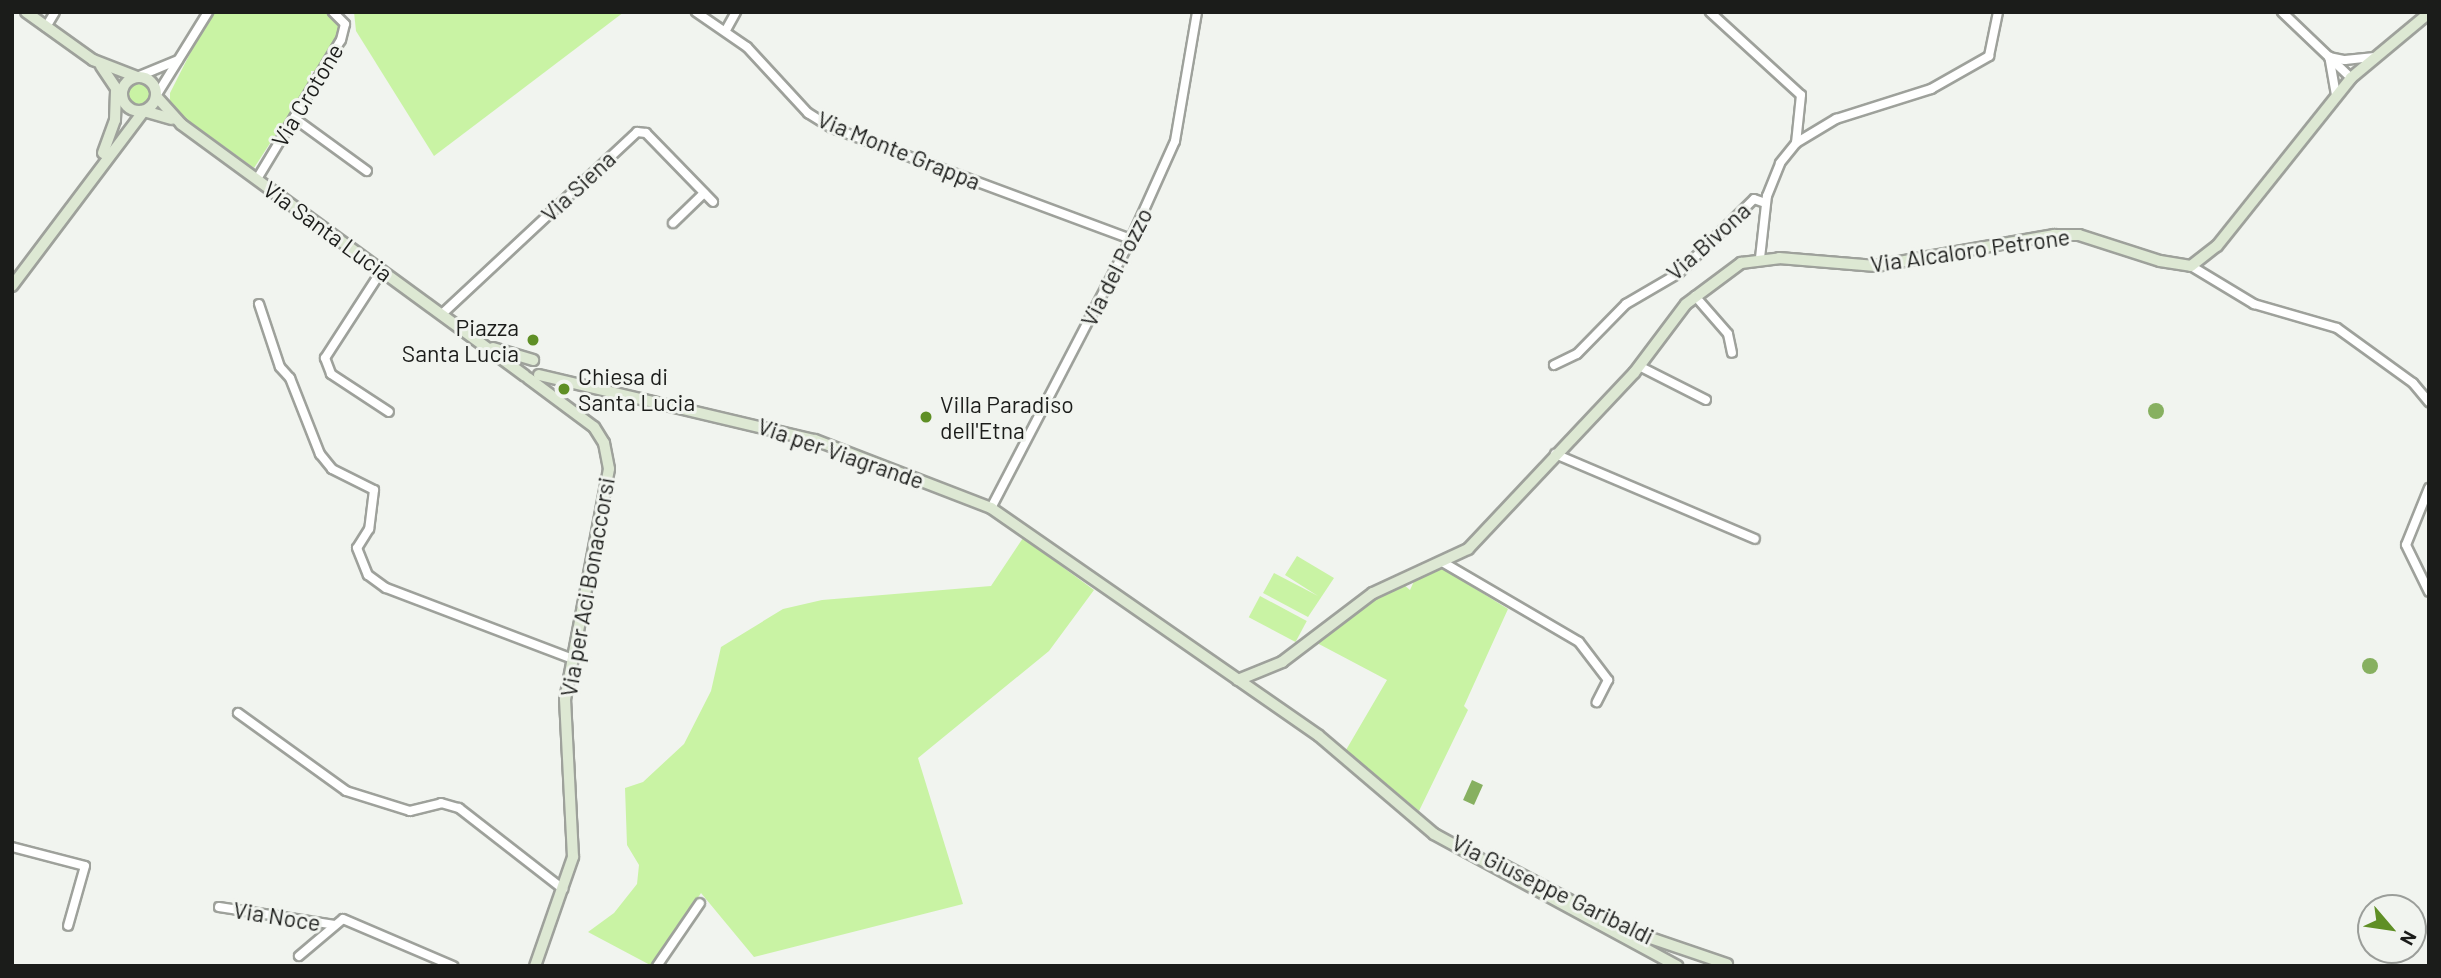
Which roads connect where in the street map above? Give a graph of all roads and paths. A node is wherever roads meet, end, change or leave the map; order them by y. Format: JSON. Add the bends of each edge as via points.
{"nodes":[{"id":1,"x":26,"y":12,"type":"edge"},
{"id":2,"x":55,"y":12,"type":"edge"},
{"id":3,"x":208,"y":12,"type":"edge"},
{"id":4,"x":333,"y":12,"type":"edge"},
{"id":5,"x":696,"y":12,"type":"edge"},
{"id":6,"x":736,"y":12,"type":"edge"},
{"id":7,"x":1197,"y":12,"type":"edge"},
{"id":8,"x":1710,"y":12,"type":"edge"},
{"id":9,"x":1998,"y":12,"type":"edge"},
{"id":10,"x":2282,"y":12,"type":"edge"},
{"id":11,"x":2416,"y":12,"type":"edge"},
{"id":12,"x":2429,"y":13,"type":"edge"},
{"id":13,"x":46,"y":27,"type":"junction"},
{"id":14,"x":2409,"y":29,"type":"junction"},
{"id":15,"x":726,"y":30,"type":"junction"},
{"id":16,"x":185,"y":53,"type":"junction"},
{"id":17,"x":2378,"y":56,"type":"junction"},
{"id":18,"x":2329,"y":57,"type":"junction"},
{"id":19,"x":93,"y":60,"type":"junction"},
{"id":20,"x":137,"y":77,"type":"junction"},
{"id":21,"x":2351,"y":78,"type":"junction"},
{"id":22,"x":119,"y":92,"type":"junction"},
{"id":23,"x":2336,"y":95,"type":"junction"},
{"id":24,"x":156,"y":96,"type":"junction"},
{"id":25,"x":144,"y":111,"type":"junction"},
{"id":26,"x":294,"y":118,"type":"junction"},
{"id":27,"x":181,"y":124,"type":"junction"},
{"id":28,"x":1796,"y":143,"type":"junction"},
{"id":29,"x":95,"y":171,"type":"junction"},
{"id":30,"x":367,"y":171,"type":"dead end"},
{"id":31,"x":257,"y":179,"type":"junction"},
{"id":32,"x":704,"y":193,"type":"junction"},
{"id":33,"x":713,"y":202,"type":"dead end"},
{"id":34,"x":1765,"y":203,"type":"junction"},
{"id":35,"x":673,"y":223,"type":"dead end"},
{"id":36,"x":1131,"y":239,"type":"junction"},
{"id":37,"x":1760,"y":258,"type":"junction"},
{"id":38,"x":2191,"y":266,"type":"junction"},
{"id":39,"x":382,"y":270,"type":"junction"},
{"id":40,"x":12,"y":286,"type":"edge"},
{"id":41,"x":1695,"y":296,"type":"junction"},
{"id":42,"x":259,"y":304,"type":"dead end"},
{"id":43,"x":442,"y":314,"type":"junction"},
{"id":44,"x":475,"y":339,"type":"junction"},
{"id":45,"x":1732,"y":353,"type":"dead end"},
{"id":46,"x":1554,"y":365,"type":"dead end"},
{"id":47,"x":1639,"y":366,"type":"junction"},
{"id":48,"x":534,"y":372,"type":"junction"},
{"id":49,"x":1706,"y":400,"type":"dead end"},
{"id":50,"x":2429,"y":402,"type":"edge"},
{"id":51,"x":389,"y":412,"type":"dead end"},
{"id":52,"x":1555,"y":454,"type":"junction"},
{"id":53,"x":2429,"y":488,"type":"edge"},
{"id":54,"x":992,"y":508,"type":"junction"},
{"id":55,"x":1755,"y":539,"type":"dead end"},
{"id":56,"x":1444,"y":563,"type":"junction"},
{"id":57,"x":2429,"y":592,"type":"edge"},
{"id":58,"x":573,"y":659,"type":"junction"},
{"id":59,"x":1238,"y":680,"type":"junction"},
{"id":60,"x":1597,"y":702,"type":"dead end"},
{"id":61,"x":238,"y":713,"type":"dead end"},
{"id":62,"x":1420,"y":824,"type":"junction"},
{"id":63,"x":12,"y":848,"type":"edge"},
{"id":64,"x":564,"y":889,"type":"junction"},
{"id":65,"x":700,"y":903,"type":"dead end"},
{"id":66,"x":219,"y":907,"type":"dead end"},
{"id":67,"x":335,"y":925,"type":"junction"},
{"id":68,"x":68,"y":926,"type":"dead end"},
{"id":69,"x":299,"y":956,"type":"dead end"},
{"id":70,"x":537,"y":965,"type":"edge"},
{"id":71,"x":1726,"y":965,"type":"edge"},
{"id":72,"x":453,"y":966,"type":"edge"},
{"id":73,"x":657,"y":966,"type":"edge"},
{"id":74,"x":1677,"y":966,"type":"edge"}],
"edges":[{"from":1,"to":13,"type":"main road"},
{"from":2,"to":13,"type":"street"},
{"from":3,"to":16,"type":"street"},
{"from":4,"to":26,"type":"street","name":"Via Crotone","via":[[345,24],[341,40]]},
{"from":5,"to":15,"type":"street","name":"Via Monte Grappa"},
{"from":6,"to":15,"type":"street"},
{"from":7,"to":36,"type":"street","name":"Via del Pozzo","via":[[1177,133]]},
{"from":8,"to":28,"type":"street","via":[[1801,95]]},
{"from":9,"to":28,"type":"street","via":[[1989,56],[1931,89],[1836,119]]},
{"from":10,"to":18,"type":"street"},
{"from":11,"to":14,"type":"street"},
{"from":12,"to":14,"type":"main road"},
{"from":13,"to":19,"type":"main road"},
{"from":14,"to":17,"type":"main road"},
{"from":15,"to":36,"type":"street","name":"Via Monte Grappa","via":[[808,113],[832,128]]},
{"from":16,"to":20,"type":"street","via":[[164,68]]},
{"from":16,"to":24,"type":"street"},
{"from":17,"to":18,"type":"street"},
{"from":17,"to":21,"type":"main road"},
{"from":18,"to":21,"type":"street"},
{"from":18,"to":23,"type":"street"},
{"from":19,"to":20,"type":"main road"},
{"from":19,"to":22,"type":"main road"},
{"from":20,"to":22,"type":"main road"},
{"from":20,"to":24,"type":"main road","via":[[152,82]]},
{"from":21,"to":23,"type":"main road"},
{"from":22,"to":25,"type":"main road","via":[[132,110]]},
{"from":22,"to":29,"type":"main road"},
{"from":23,"to":38,"type":"main road","via":[[2217,246]]},
{"from":24,"to":25,"type":"main road"},
{"from":24,"to":27,"type":"main road"},
{"from":25,"to":27,"type":"main road"},
{"from":25,"to":29,"type":"main road"},
{"from":26,"to":30,"type":"street"},
{"from":26,"to":31,"type":"street","name":"Via Crotone"},
{"from":27,"to":31,"type":"main road","name":"Via Santa Lucia"},
{"from":28,"to":34,"type":"street","via":[[1773,175]]},
{"from":29,"to":40,"type":"main road"},
{"from":31,"to":39,"type":"main road","name":"Via Santa Lucia"},
{"from":32,"to":33,"type":"street","name":"Via Siena"},
{"from":32,"to":35,"type":"street"},
{"from":32,"to":43,"type":"street","name":"Via Siena","via":[[646,133],[637,131]]},
{"from":34,"to":37,"type":"street"},
{"from":34,"to":46,"type":"street","name":"Via Bivona","via":[[1754,199],[1679,273],[1626,304],[1577,354]]},
{"from":36,"to":54,"type":"street","name":"Via del Pozzo"},
{"from":37,"to":38,"type":"main road","name":"Via Alcaloro Petrone","via":[[1877,266],[2054,234],[2080,235],[2160,261]]},
{"from":37,"to":41,"type":"main road","via":[[1741,263]]},
{"from":38,"to":50,"type":"street","name":"Via Alcaloro Petrone","via":[[2254,304],[2337,328],[2413,383]]},
{"from":39,"to":43,"type":"main road","name":"Via Santa Lucia"},
{"from":39,"to":51,"type":"street","via":[[325,358],[331,374]]},
{"from":41,"to":45,"type":"street","via":[[1728,334]]},
{"from":41,"to":47,"type":"main road"},
{"from":42,"to":58,"type":"street","via":[[280,367],[290,379],[320,454],[332,469],[374,490],[369,529],[357,548],[368,575],[386,588]]},
{"from":43,"to":44,"type":"main road","name":"Via Santa Lucia"},
{"from":44,"to":48,"type":"main road","name":"Via Santa Lucia"},
{"from":44,"to":48,"type":"main road","name":"Via per Viagrande"},
{"from":47,"to":49,"type":"street"},
{"from":47,"to":52,"type":"main road"},
{"from":48,"to":54,"type":"main road","name":"Via per Viagrande","via":[[815,439]]},
{"from":48,"to":58,"type":"main road","name":"Via per Aci Bonaccorsi","via":[[551,396],[594,427],[608,455]]},
{"from":52,"to":55,"type":"street"},
{"from":52,"to":56,"type":"main road","via":[[1484,533]]},
{"from":53,"to":57,"type":"street","via":[[2406,545]]},
{"from":54,"to":59,"type":"main road","name":"Via per Viagrande"},
{"from":56,"to":59,"type":"main road","via":[[1373,593],[1282,662]]},
{"from":56,"to":60,"type":"street","via":[[1579,642],[1608,680]]},
{"from":58,"to":64,"type":"main road","name":"Via per Aci Bonaccorsi","via":[[564,716],[573,857]]},
{"from":59,"to":62,"type":"main road","name":"Via Giuseppe Garibaldi","via":[[1319,736]]},
{"from":61,"to":64,"type":"street","via":[[346,791],[410,811],[441,803],[459,807]]},
{"from":62,"to":71,"type":"main road","name":"Via Giuseppe Garibaldi","via":[[1624,929]]},
{"from":62,"to":74,"type":"main road","name":"Via Giuseppe Garibaldi"},
{"from":63,"to":68,"type":"street","via":[[85,866]]},
{"from":64,"to":70,"type":"main road","name":"Via per Aci Bonaccorsi"},
{"from":65,"to":73,"type":"street"},
{"from":66,"to":67,"type":"street","name":"Via Noce"},
{"from":67,"to":69,"type":"street"},
{"from":67,"to":72,"type":"street","name":"Via Noce","via":[[343,919]]}]}
